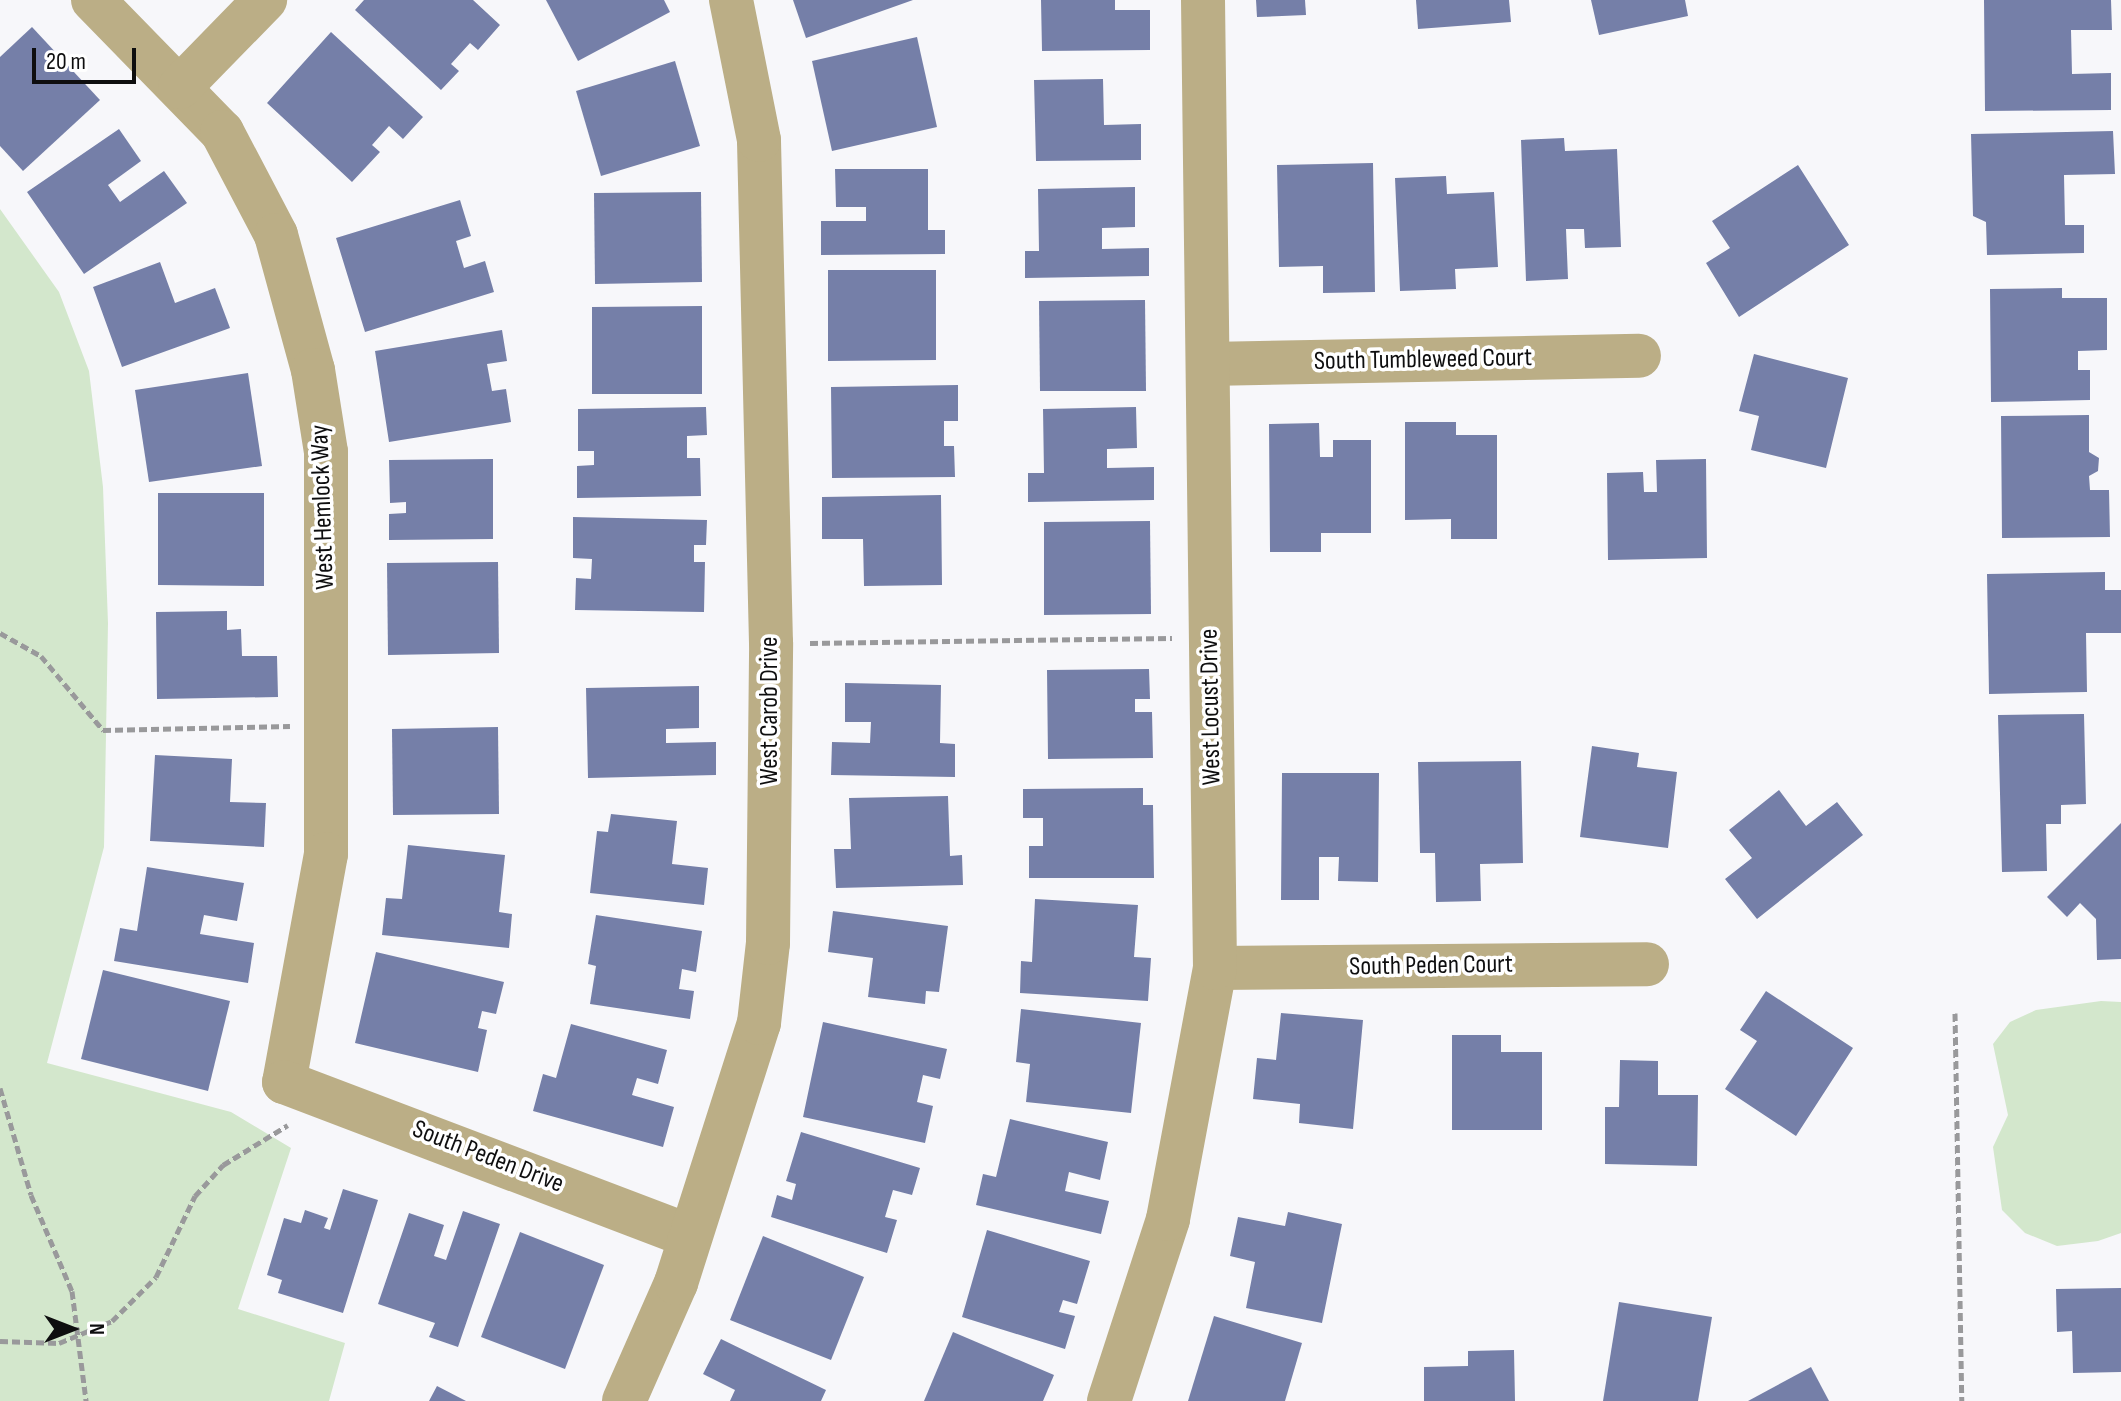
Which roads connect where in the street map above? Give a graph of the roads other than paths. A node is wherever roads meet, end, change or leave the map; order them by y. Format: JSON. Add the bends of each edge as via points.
{"nodes":[{"id":1,"x":93,"y":0,"type":"edge"},
{"id":2,"x":265,"y":0,"type":"edge"},
{"id":3,"x":731,"y":0,"type":"edge"},
{"id":4,"x":1203,"y":0,"type":"edge"},
{"id":5,"x":180,"y":87,"type":"junction"},
{"id":6,"x":1639,"y":356,"type":"dead end"},
{"id":7,"x":1208,"y":364,"type":"junction"},
{"id":8,"x":1647,"y":964,"type":"dead end"},
{"id":9,"x":1215,"y":968,"type":"junction"},
{"id":10,"x":284,"y":1082,"type":"joint"},
{"id":11,"x":690,"y":1236,"type":"junction"},
{"id":12,"x":624,"y":1401,"type":"edge"},
{"id":13,"x":1109,"y":1401,"type":"edge"}],
"edges":[{"from":1,"to":5,"type":"street","name":"West Hemlock Way"},
{"from":2,"to":5,"type":"street"},
{"from":3,"to":11,"type":"street","name":"West Carob Drive","via":[[759,140],[771,643],[768,943],[759,1023]]},
{"from":4,"to":7,"type":"street","name":"West Locust Drive"},
{"from":5,"to":10,"type":"street","name":"West Hemlock Way","via":[[222,132],[276,235],[313,370],[326,452],[326,854]]},
{"from":6,"to":7,"type":"street","name":"South Tumbleweed Court"},
{"from":7,"to":9,"type":"street","name":"West Locust Drive"},
{"from":8,"to":9,"type":"street","name":"South Peden Court"},
{"from":9,"to":13,"type":"street","name":"West Locust Drive","via":[[1168,1219]]},
{"from":10,"to":11,"type":"street","name":"South Peden Drive"},
{"from":11,"to":12,"type":"street","name":"West Carob Drive","via":[[647,1355]]}]}
